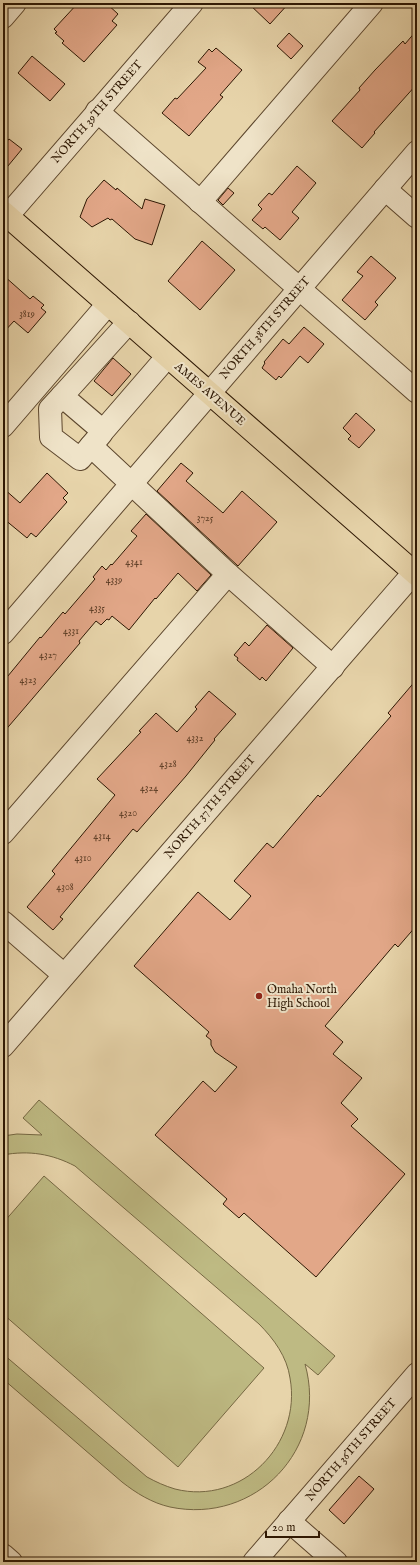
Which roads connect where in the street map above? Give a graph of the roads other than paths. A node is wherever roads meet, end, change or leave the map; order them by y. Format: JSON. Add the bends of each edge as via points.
{"nodes":[{"id":1,"x":15,"y":3,"type":"edge"},
{"id":2,"x":192,"y":3,"type":"edge"},
{"id":3,"x":372,"y":3,"type":"edge"},
{"id":4,"x":3,"y":17,"type":"edge"},
{"id":5,"x":97,"y":111,"type":"junction"},
{"id":6,"x":417,"y":152,"type":"edge"},
{"id":7,"x":385,"y":189,"type":"junction"},
{"id":8,"x":200,"y":202,"type":"junction"},
{"id":9,"x":4,"y":216,"type":"edge"},
{"id":10,"x":417,"y":217,"type":"edge"},
{"id":11,"x":299,"y":289,"type":"junction"},
{"id":12,"x":108,"y":304,"type":"junction"},
{"id":13,"x":129,"y":322,"type":"junction"},
{"id":14,"x":167,"y":357,"type":"junction"},
{"id":15,"x":37,"y":387,"type":"junction"},
{"id":16,"x":209,"y":392,"type":"junction"},
{"id":17,"x":417,"y":392,"type":"edge"},
{"id":18,"x":59,"y":399,"type":"junction"},
{"id":19,"x":3,"y":426,"type":"edge"},
{"id":20,"x":102,"y":434,"type":"junction"},
{"id":21,"x":132,"y":484,"type":"junction"},
{"id":22,"x":416,"y":572,"type":"edge"},
{"id":23,"x":228,"y":574,"type":"junction"},
{"id":24,"x":3,"y":632,"type":"edge"},
{"id":25,"x":333,"y":666,"type":"junction"},
{"id":26,"x":3,"y":833,"type":"edge"},
{"id":27,"x":3,"y":922,"type":"edge"},
{"id":28,"x":64,"y":975,"type":"junction"},
{"id":29,"x":3,"y":1046,"type":"edge"},
{"id":30,"x":417,"y":1374,"type":"edge"},
{"id":31,"x":289,"y":1521,"type":"junction"},
{"id":32,"x":3,"y":1555,"type":"edge"},
{"id":33,"x":11,"y":1562,"type":"edge"},
{"id":34,"x":254,"y":1562,"type":"edge"},
{"id":35,"x":336,"y":1562,"type":"edge"}],
"edges":[{"from":1,"to":4,"type":"street"},
{"from":2,"to":5,"type":"street","name":"NORTH 39TH STREET"},
{"from":3,"to":8,"type":"street"},
{"from":5,"to":8,"type":"street"},
{"from":5,"to":9,"type":"street","name":"NORTH 39TH STREET"},
{"from":6,"to":7,"type":"street","name":"NORTH 38TH STREET"},
{"from":7,"to":10,"type":"street"},
{"from":7,"to":11,"type":"street","name":"NORTH 38TH STREET"},
{"from":8,"to":11,"type":"street"},
{"from":9,"to":12,"type":"main road","name":"AMES AVENUE"},
{"from":11,"to":16,"type":"street","name":"NORTH 38TH STREET"},
{"from":11,"to":17,"type":"street"},
{"from":12,"to":13,"type":"main road","name":"AMES AVENUE"},
{"from":12,"to":15,"type":"street"},
{"from":13,"to":14,"type":"main road","name":"AMES AVENUE"},
{"from":13,"to":18,"type":"street"},
{"from":14,"to":16,"type":"main road","name":"AMES AVENUE"},
{"from":14,"to":20,"type":"street"},
{"from":15,"to":18,"type":"street"},
{"from":15,"to":19,"type":"street"},
{"from":16,"to":21,"type":"street","name":"NORTH 38TH STREET"},
{"from":16,"to":22,"type":"main road","name":"AMES AVENUE"},
{"from":18,"to":20,"type":"street"},
{"from":18,"to":20,"type":"street","via":[[50,409],[51,437],[80,460]]},
{"from":20,"to":21,"type":"street"},
{"from":21,"to":23,"type":"street"},
{"from":21,"to":24,"type":"street","name":"NORTH 38TH STREET"},
{"from":22,"to":25,"type":"street","name":"NORTH 37TH STREET"},
{"from":23,"to":25,"type":"street"},
{"from":23,"to":26,"type":"street"},
{"from":25,"to":28,"type":"street","name":"NORTH 37TH STREET"},
{"from":27,"to":28,"type":"street"},
{"from":28,"to":29,"type":"street","name":"NORTH 37TH STREET"},
{"from":30,"to":31,"type":"street","name":"NORTH 36TH STREET"},
{"from":31,"to":34,"type":"street","name":"NORTH 36TH STREET"},
{"from":31,"to":35,"type":"street"},
{"from":32,"to":33,"type":"street"}]}
